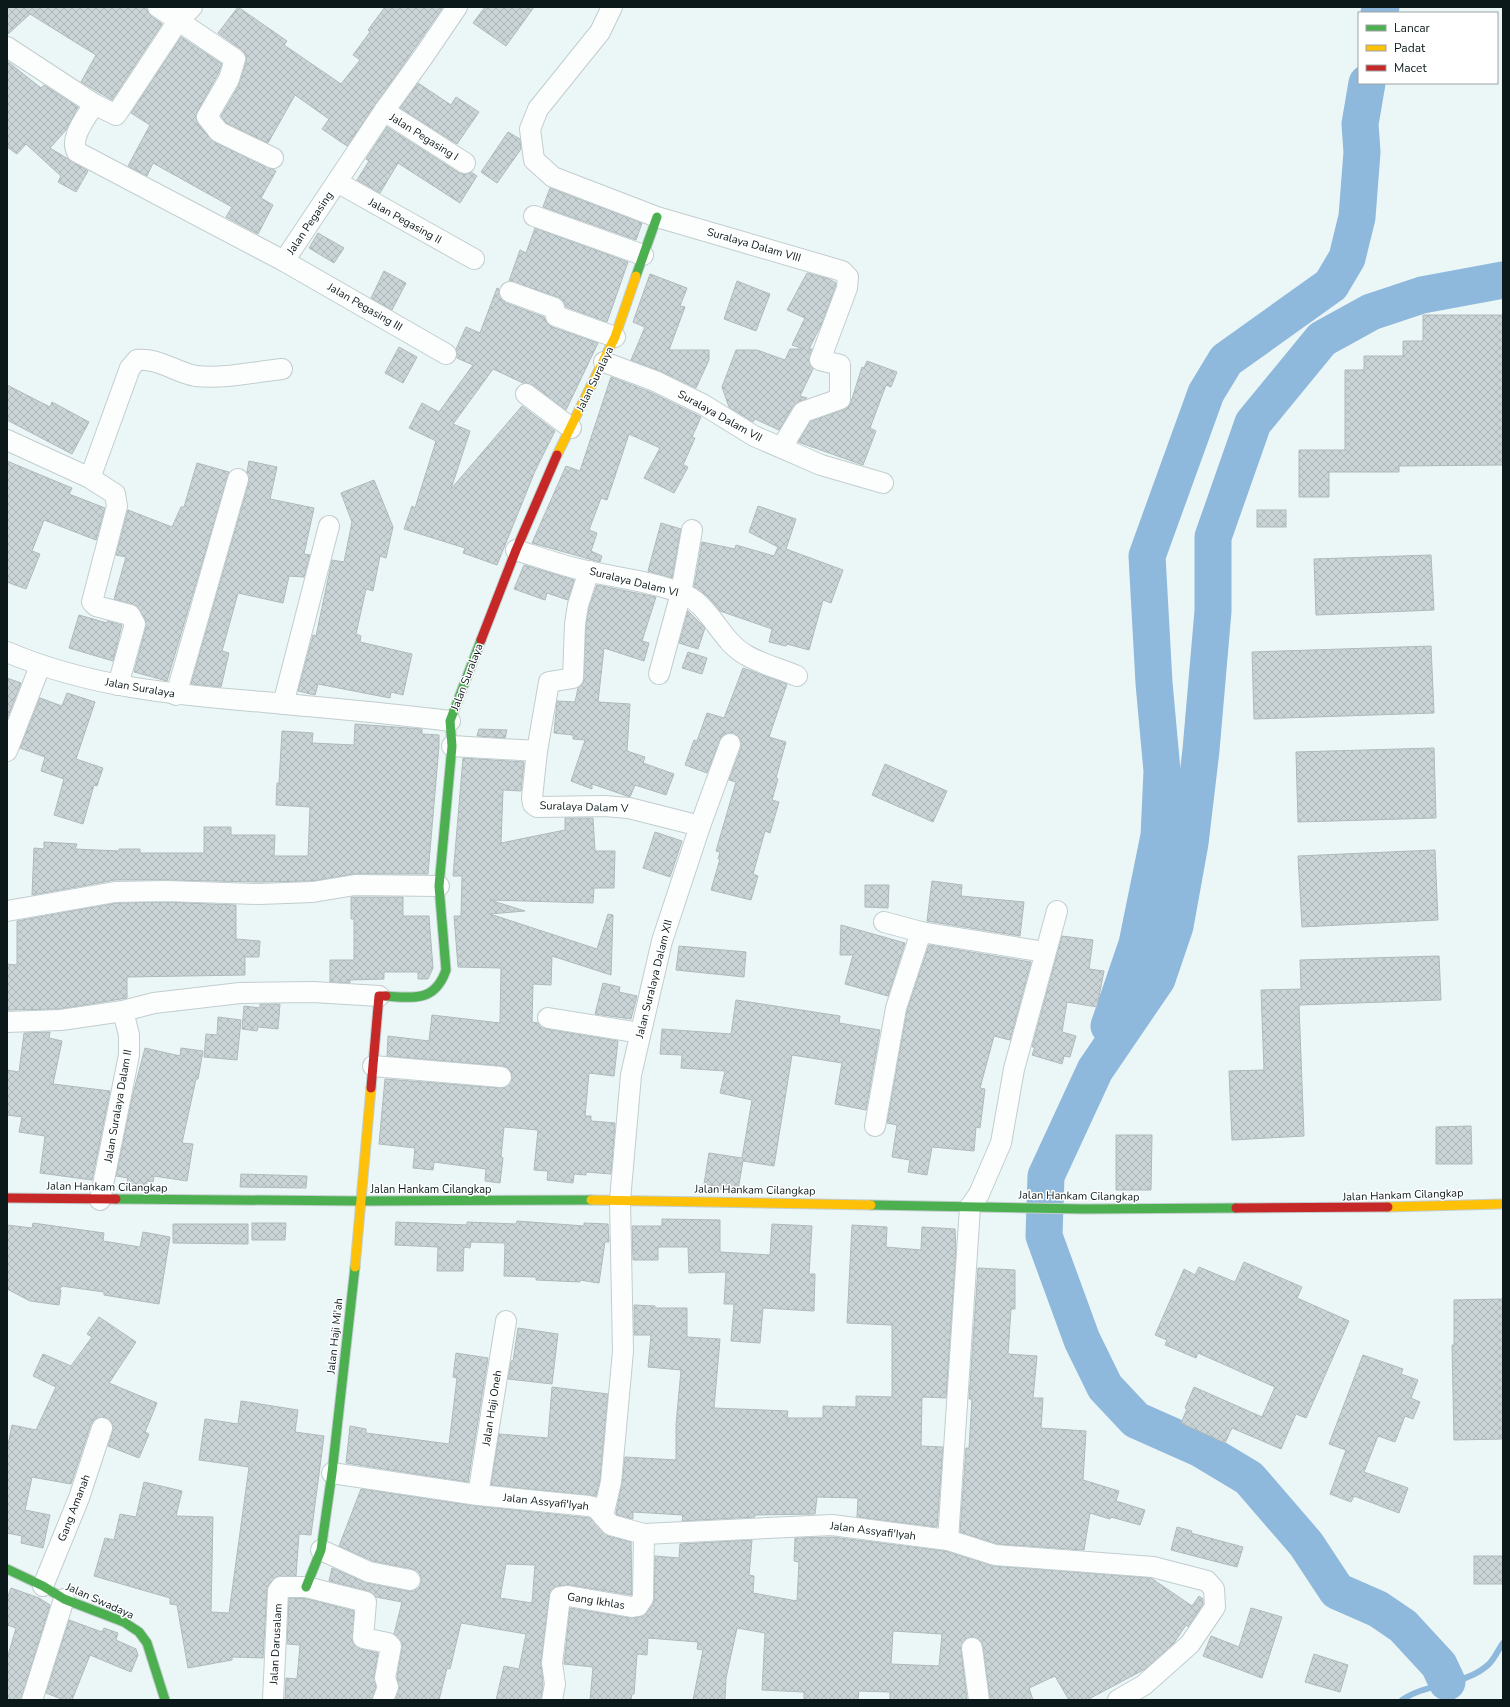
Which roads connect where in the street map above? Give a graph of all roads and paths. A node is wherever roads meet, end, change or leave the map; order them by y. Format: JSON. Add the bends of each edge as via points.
{"nodes":[{"id":1,"x":158,"y":7,"type":"edge"},
{"id":2,"x":192,"y":7,"type":"edge"},
{"id":3,"x":457,"y":7,"type":"edge"},
{"id":4,"x":612,"y":7,"type":"edge"},
{"id":5,"x":178,"y":21,"type":"junction"},
{"id":6,"x":7,"y":47,"type":"edge"},
{"id":7,"x":94,"y":104,"type":"junction"},
{"id":8,"x":384,"y":112,"type":"junction"},
{"id":9,"x":272,"y":158,"type":"dead end"},
{"id":10,"x":465,"y":163,"type":"dead end"},
{"id":11,"x":337,"y":182,"type":"junction"},
{"id":12,"x":534,"y":216,"type":"dead end"},
{"id":13,"x":657,"y":217,"type":"junction"},
{"id":14,"x":643,"y":255,"type":"junction"},
{"id":15,"x":474,"y":259,"type":"dead end"},
{"id":16,"x":284,"y":261,"type":"junction"},
{"id":17,"x":510,"y":292,"type":"dead end"},
{"id":18,"x":615,"y":337,"type":"junction"},
{"id":19,"x":446,"y":354,"type":"dead end"},
{"id":20,"x":604,"y":362,"type":"junction"},
{"id":21,"x":282,"y":369,"type":"dead end"},
{"id":22,"x":526,"y":394,"type":"dead end"},
{"id":23,"x":571,"y":428,"type":"junction"},
{"id":24,"x":7,"y":440,"type":"edge"},
{"id":25,"x":782,"y":447,"type":"junction"},
{"id":26,"x":90,"y":478,"type":"junction"},
{"id":27,"x":238,"y":480,"type":"dead end"},
{"id":28,"x":883,"y":483,"type":"dead end"},
{"id":29,"x":329,"y":526,"type":"dead end"},
{"id":30,"x":692,"y":530,"type":"dead end"},
{"id":31,"x":516,"y":550,"type":"junction"},
{"id":32,"x":589,"y":571,"type":"junction"},
{"id":33,"x":681,"y":593,"type":"junction"},
{"id":34,"x":7,"y":652,"type":"edge"},
{"id":35,"x":40,"y":666,"type":"junction"},
{"id":36,"x":659,"y":674,"type":"dead end"},
{"id":37,"x":797,"y":676,"type":"dead end"},
{"id":38,"x":118,"y":685,"type":"junction"},
{"id":39,"x":176,"y":695,"type":"junction"},
{"id":40,"x":283,"y":704,"type":"junction"},
{"id":41,"x":450,"y":721,"type":"junction"},
{"id":42,"x":730,"y":744,"type":"dead end"},
{"id":43,"x":452,"y":746,"type":"junction"},
{"id":44,"x":7,"y":751,"type":"edge"},
{"id":45,"x":537,"y":751,"type":"junction"},
{"id":46,"x":700,"y":826,"type":"junction"},
{"id":47,"x":439,"y":886,"type":"junction"},
{"id":48,"x":7,"y":911,"type":"edge"},
{"id":49,"x":1058,"y":911,"type":"dead end"},
{"id":50,"x":884,"y":922,"type":"dead end"},
{"id":51,"x":921,"y":932,"type":"junction"},
{"id":52,"x":1045,"y":952,"type":"junction"},
{"id":53,"x":379,"y":996,"type":"junction"},
{"id":54,"x":123,"y":1011,"type":"junction"},
{"id":55,"x":548,"y":1018,"type":"dead end"},
{"id":56,"x":7,"y":1022,"type":"edge"},
{"id":57,"x":640,"y":1033,"type":"junction"},
{"id":58,"x":373,"y":1066,"type":"junction"},
{"id":59,"x":501,"y":1077,"type":"dead end"},
{"id":60,"x":875,"y":1126,"type":"dead end"},
{"id":61,"x":7,"y":1198,"type":"edge"},
{"id":62,"x":100,"y":1200,"type":"junction"},
{"id":63,"x":620,"y":1200,"type":"junction"},
{"id":64,"x":362,"y":1202,"type":"junction"},
{"id":65,"x":1503,"y":1204,"type":"edge"},
{"id":66,"x":970,"y":1207,"type":"junction"},
{"id":67,"x":506,"y":1321,"type":"dead end"},
{"id":68,"x":102,"y":1428,"type":"dead end"},
{"id":69,"x":332,"y":1473,"type":"junction"},
{"id":70,"x":478,"y":1495,"type":"junction"},
{"id":71,"x":603,"y":1516,"type":"junction"},
{"id":72,"x":644,"y":1534,"type":"junction"},
{"id":73,"x":948,"y":1540,"type":"junction"},
{"id":74,"x":321,"y":1550,"type":"junction"},
{"id":75,"x":7,"y":1569,"type":"edge"},
{"id":76,"x":410,"y":1580,"type":"dead end"},
{"id":77,"x":43,"y":1586,"type":"junction"},
{"id":78,"x":306,"y":1587,"type":"junction"},
{"id":79,"x":64,"y":1599,"type":"junction"},
{"id":80,"x":972,"y":1648,"type":"dead end"},
{"id":81,"x":32,"y":1700,"type":"edge"},
{"id":82,"x":165,"y":1700,"type":"edge"},
{"id":83,"x":273,"y":1700,"type":"edge"},
{"id":84,"x":383,"y":1700,"type":"edge"},
{"id":85,"x":552,"y":1700,"type":"edge"},
{"id":86,"x":979,"y":1700,"type":"edge"},
{"id":87,"x":1118,"y":1700,"type":"edge"}],
"edges":[{"from":1,"to":5,"type":"street"},
{"from":2,"to":5,"type":"street"},
{"from":3,"to":8,"type":"street","name":"Jalan Pegasing"},
{"from":4,"to":13,"type":"street","name":"Suralaya Dalam VIII","via":[[600,32],[538,109],[530,129],[534,160],[553,177]]},
{"from":5,"to":7,"type":"street","via":[[116,115]]},
{"from":5,"to":9,"type":"street","via":[[235,59],[229,79],[207,117],[219,132]]},
{"from":6,"to":7,"type":"street"},
{"from":7,"to":16,"type":"street","name":"Jalan Pegasing","via":[[75,138],[74,147],[77,152]]},
{"from":8,"to":10,"type":"street","name":"Jalan Pegasing I"},
{"from":8,"to":11,"type":"street","name":"Jalan Pegasing"},
{"from":11,"to":15,"type":"street","name":"Jalan Pegasing II"},
{"from":11,"to":16,"type":"street","name":"Jalan Pegasing"},
{"from":12,"to":14,"type":"street"},
{"from":13,"to":14,"type":"street","name":"Jalan Suralaya"},
{"from":13,"to":25,"type":"street","name":"Suralaya Dalam VIII","via":[[842,271],[848,277],[847,288],[820,360],[840,365],[840,399],[803,412]]},
{"from":14,"to":18,"type":"street","name":"Jalan Suralaya"},
{"from":16,"to":19,"type":"street","name":"Jalan Pegasing III"},
{"from":17,"to":18,"type":"street","via":[[554,308],[556,316]]},
{"from":18,"to":20,"type":"street","name":"Jalan Suralaya"},
{"from":20,"to":23,"type":"street","name":"Jalan Suralaya"},
{"from":20,"to":25,"type":"street","name":"Suralaya Dalam VII","via":[[662,384],[704,404],[754,436]]},
{"from":21,"to":26,"type":"street","via":[[210,377],[188,374],[149,360],[137,360],[130,368]]},
{"from":22,"to":23,"type":"street"},
{"from":23,"to":31,"type":"street","name":"Jalan Suralaya"},
{"from":24,"to":26,"type":"street"},
{"from":25,"to":28,"type":"street","name":"Suralaya Dalam VII","via":[[821,465]]},
{"from":26,"to":38,"type":"street","via":[[115,494],[117,506],[92,602],[96,606],[130,615],[135,624]]},
{"from":27,"to":39,"type":"street"},
{"from":29,"to":40,"type":"street"},
{"from":30,"to":33,"type":"street"},
{"from":31,"to":32,"type":"street","name":"Suralaya Dalam VI"},
{"from":31,"to":41,"type":"street","name":"Jalan Suralaya"},
{"from":32,"to":33,"type":"street","name":"Suralaya Dalam VI"},
{"from":32,"to":45,"type":"street","via":[[575,624],[574,674],[570,679],[549,682]]},
{"from":33,"to":36,"type":"street"},
{"from":33,"to":37,"type":"street","name":"Suralaya Dalam VI","via":[[692,598],[712,617],[727,639],[745,655]]},
{"from":34,"to":35,"type":"street","name":"Jalan Suralaya"},
{"from":35,"to":38,"type":"street","name":"Jalan Suralaya"},
{"from":35,"to":44,"type":"street"},
{"from":38,"to":39,"type":"street","name":"Jalan Suralaya"},
{"from":39,"to":40,"type":"street","name":"Jalan Suralaya"},
{"from":40,"to":41,"type":"street","name":"Jalan Suralaya"},
{"from":41,"to":43,"type":"street"},
{"from":42,"to":46,"type":"street","name":"Jalan Suralaya Dalam XII"},
{"from":43,"to":45,"type":"street"},
{"from":43,"to":47,"type":"street"},
{"from":45,"to":46,"type":"street","name":"Suralaya Dalam V","via":[[532,798],[533,804],[537,807],[629,808]]},
{"from":46,"to":57,"type":"street","name":"Jalan Suralaya Dalam XII","via":[[662,942]]},
{"from":47,"to":48,"type":"street","via":[[355,885],[313,892],[259,894],[116,892]]},
{"from":47,"to":53,"type":"street","via":[[446,970],[444,981],[436,991],[421,997]]},
{"from":49,"to":52,"type":"street"},
{"from":50,"to":51,"type":"street"},
{"from":51,"to":52,"type":"street"},
{"from":51,"to":60,"type":"street","via":[[896,1008]]},
{"from":52,"to":66,"type":"street","via":[[1014,1069],[1001,1143],[979,1194]]},
{"from":53,"to":54,"type":"street","via":[[313,992],[240,993],[154,1003]]},
{"from":53,"to":58,"type":"street","name":"Jalan Haji Mi'ah"},
{"from":54,"to":56,"type":"street","via":[[61,1020]]},
{"from":54,"to":62,"type":"street","name":"Jalan Suralaya Dalam II","via":[[129,1035],[129,1055]]},
{"from":55,"to":57,"type":"street"},
{"from":57,"to":63,"type":"street","name":"Jalan Suralaya Dalam XII","via":[[630,1075]]},
{"from":58,"to":59,"type":"street"},
{"from":58,"to":64,"type":"street","name":"Jalan Haji Mi'ah"},
{"from":61,"to":62,"type":"street","name":"Jalan Hankam Cilangkap"},
{"from":62,"to":64,"type":"street","name":"Jalan Hankam Cilangkap"},
{"from":63,"to":64,"type":"street","name":"Jalan Hankam Cilangkap"},
{"from":63,"to":66,"type":"street","name":"Jalan Hankam Cilangkap"},
{"from":63,"to":71,"type":"street","name":"Jalan Suralaya Dalam XII","via":[[623,1352],[611,1482]]},
{"from":64,"to":69,"type":"street","name":"Jalan Haji Mi'ah"},
{"from":65,"to":66,"type":"street","name":"Jalan Hankam Cilangkap","via":[[1325,1209],[1084,1210]]},
{"from":66,"to":73,"type":"street"},
{"from":67,"to":70,"type":"street","name":"Jalan Haji Oneh"},
{"from":68,"to":77,"type":"street","name":"Gang Amanah","via":[[80,1498]]},
{"from":69,"to":70,"type":"street","name":"Jalan Assyafi'Iyah"},
{"from":69,"to":74,"type":"street"},
{"from":70,"to":71,"type":"street","name":"Jalan Assyafi'Iyah","via":[[589,1506],[596,1508]]},
{"from":71,"to":72,"type":"street","name":"Jalan Assyafi'Iyah","via":[[611,1525]]},
{"from":72,"to":73,"type":"street","name":"Jalan Assyafi'Iyah","via":[[832,1525]]},
{"from":72,"to":85,"type":"street","name":"Gang Ikhlas","via":[[643,1598],[638,1606],[560,1597],[552,1663],[555,1684]]},
{"from":73,"to":87,"type":"street","name":"Jalan Assyafi'Iyah","via":[[995,1555],[1153,1567],[1207,1581],[1214,1589],[1216,1607],[1190,1644],[1144,1685]]},
{"from":74,"to":76,"type":"street","via":[[369,1572]]},
{"from":74,"to":78,"type":"street"},
{"from":75,"to":77,"type":"street","name":"Jalan Swadaya"},
{"from":77,"to":79,"type":"street","name":"Jalan Swadaya"},
{"from":78,"to":83,"type":"street","name":"Jalan Darusalam","via":[[281,1587],[278,1591]]},
{"from":78,"to":84,"type":"street","via":[[366,1602],[363,1638],[388,1643],[391,1646],[386,1678],[388,1687]]},
{"from":79,"to":81,"type":"street"},
{"from":79,"to":82,"type":"street","name":"Jalan Swadaya","via":[[124,1622],[139,1632],[147,1643]]},
{"from":80,"to":86,"type":"street"}]}
